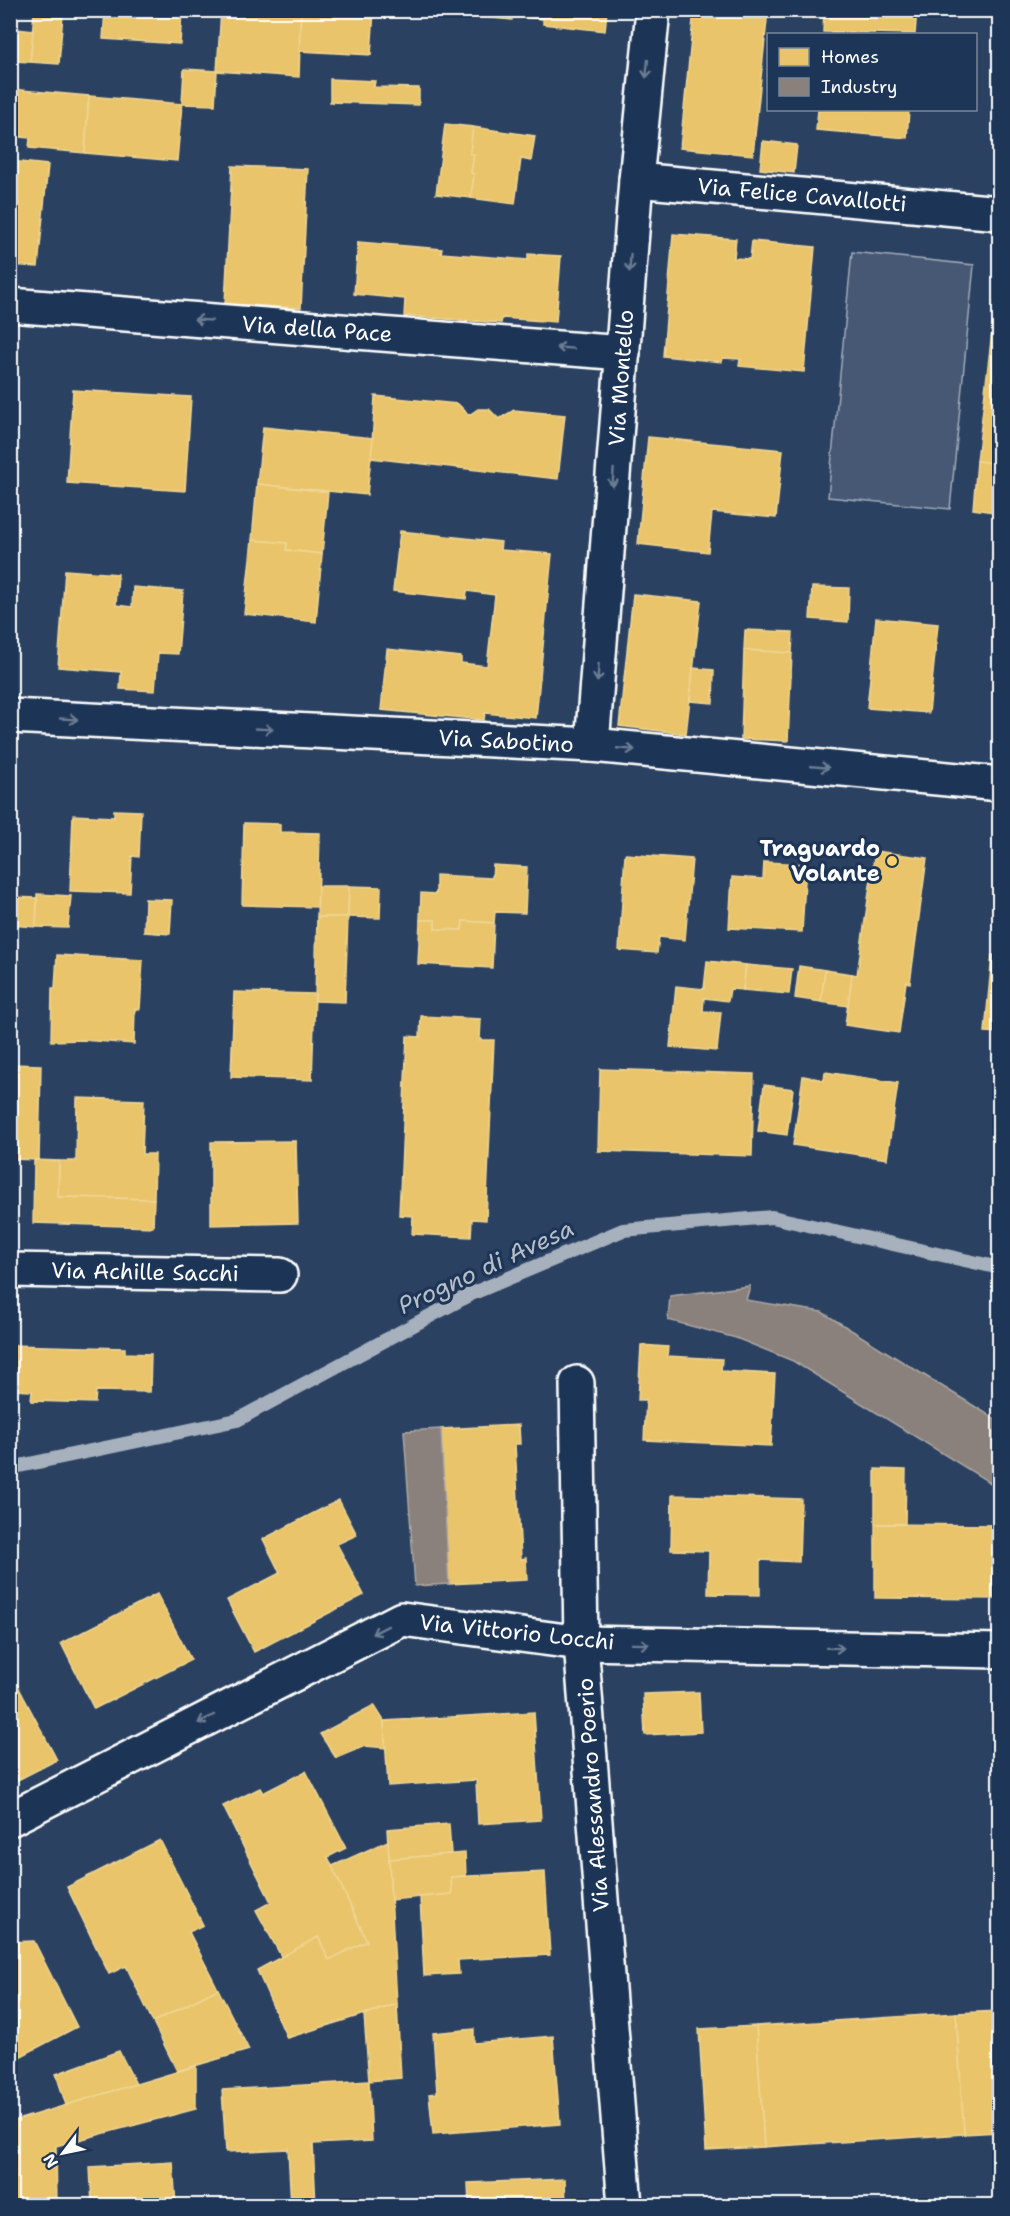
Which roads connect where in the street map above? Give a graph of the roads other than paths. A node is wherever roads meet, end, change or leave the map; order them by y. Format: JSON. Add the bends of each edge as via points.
{"nodes":[{"id":1,"x":653,"y":10,"type":"edge"},
{"id":2,"x":636,"y":180,"type":"junction"},
{"id":3,"x":999,"y":213,"type":"edge"},
{"id":4,"x":10,"y":305,"type":"edge"},
{"id":5,"x":623,"y":353,"type":"junction"},
{"id":6,"x":10,"y":716,"type":"edge"},
{"id":7,"x":592,"y":745,"type":"junction"},
{"id":8,"x":999,"y":784,"type":"edge"},
{"id":9,"x":10,"y":1270,"type":"edge"},
{"id":10,"x":280,"y":1275,"type":"dead end"},
{"id":11,"x":577,"y":1383,"type":"dead end"},
{"id":12,"x":582,"y":1643,"type":"junction"},
{"id":13,"x":999,"y":1651,"type":"edge"},
{"id":14,"x":10,"y":1819,"type":"edge"},
{"id":15,"x":626,"y":2205,"type":"edge"}],
"edges":[{"from":1,"to":2,"type":"street","name":"Via Montello","one_way":true},
{"from":2,"to":3,"type":"street","name":"Via Felice Cavallotti"},
{"from":2,"to":5,"type":"street","name":"Via Montello","one_way":true},
{"from":5,"to":4,"type":"street","name":"Via della Pace","one_way":true},
{"from":5,"to":7,"type":"street","name":"Via Montello","one_way":true},
{"from":6,"to":7,"type":"street","name":"Via Sabotino","one_way":true},
{"from":7,"to":8,"type":"street","name":"Via Sabotino","one_way":true},
{"from":9,"to":10,"type":"street","name":"Via Achille Sacchi"},
{"from":11,"to":12,"type":"street","name":"Via Alessandro Poerio"},
{"from":12,"to":13,"type":"street","name":"Via Vittorio Locchi","one_way":true},
{"from":12,"to":14,"type":"street","name":"Via Vittorio Locchi","one_way":true,"via":[[402,1619]]},
{"from":12,"to":15,"type":"street","name":"Via Alessandro Poerio"}]}
